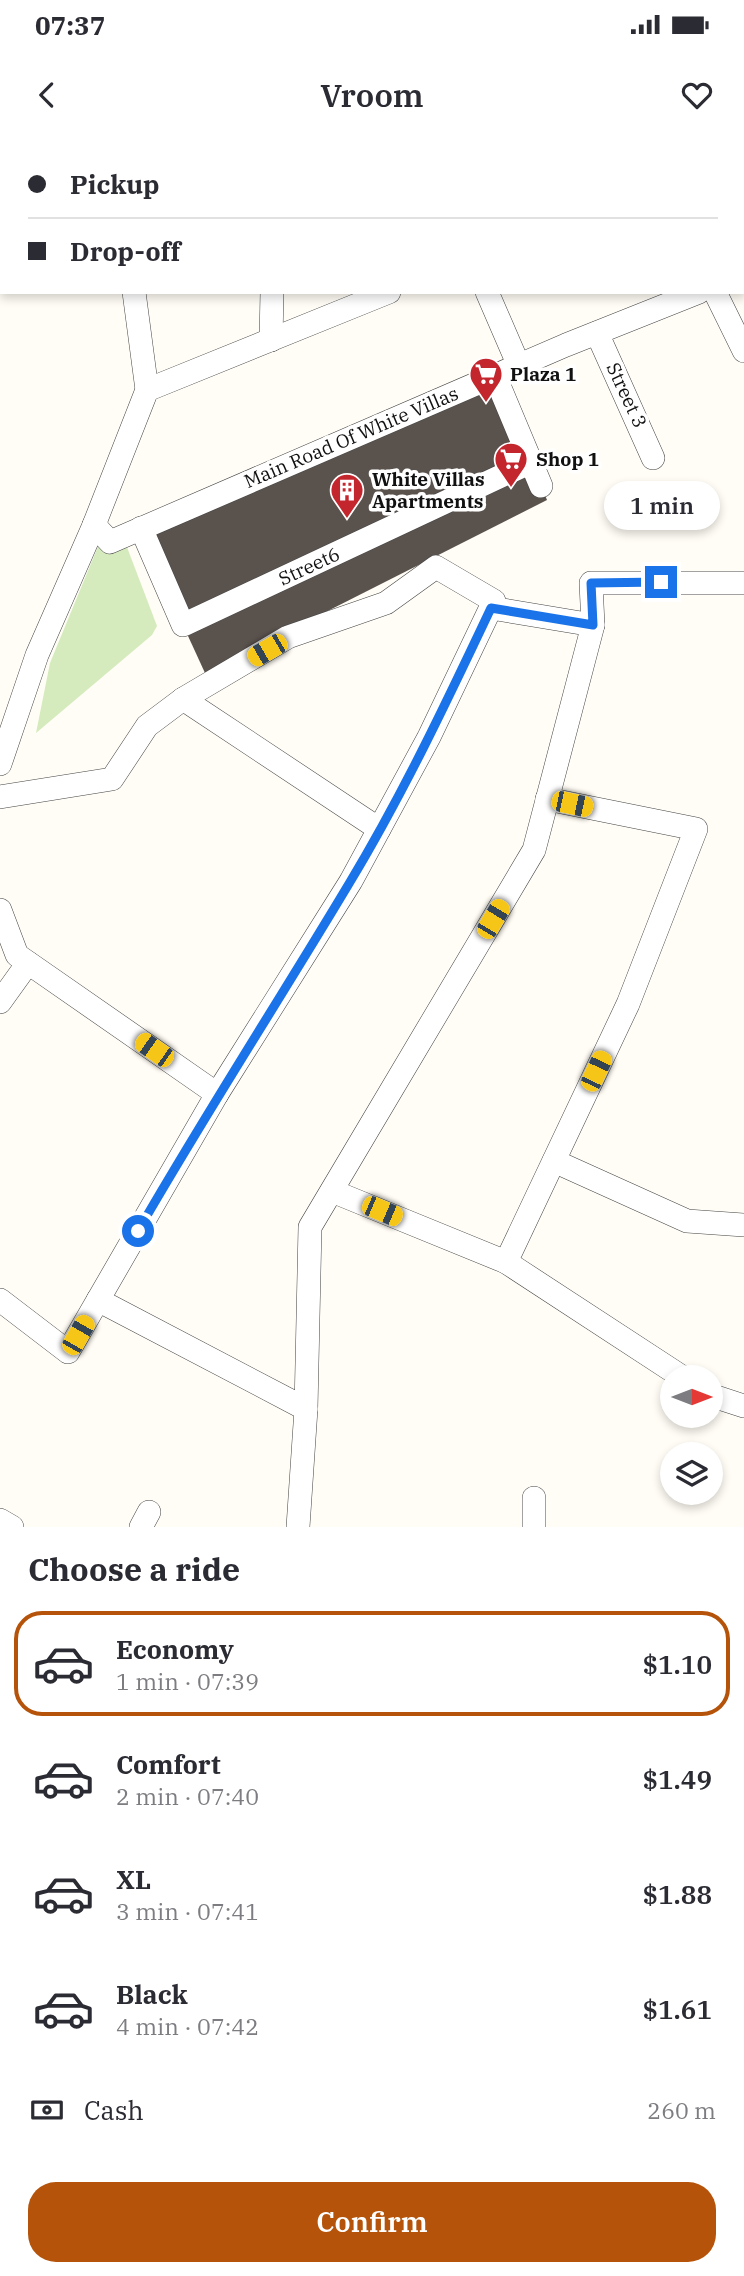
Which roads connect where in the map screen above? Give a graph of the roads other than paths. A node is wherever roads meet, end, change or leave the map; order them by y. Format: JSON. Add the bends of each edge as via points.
{"nodes":[{"id":1,"x":134,"y":294,"type":"edge"},
{"id":2,"x":272,"y":294,"type":"edge"},
{"id":3,"x":384,"y":294,"type":"edge"},
{"id":4,"x":488,"y":294,"type":"edge"},
{"id":5,"x":694,"y":294,"type":"edge"},
{"id":6,"x":716,"y":294,"type":"edge"},
{"id":7,"x":597,"y":333,"type":"junction"},
{"id":8,"x":271,"y":340,"type":"junction"},
{"id":9,"x":744,"y":351,"type":"edge"},
{"id":10,"x":519,"y":366,"type":"junction"},
{"id":11,"x":495,"y":376,"type":"junction"},
{"id":12,"x":147,"y":390,"type":"junction"},
{"id":13,"x":653,"y":458,"type":"dead end"},
{"id":14,"x":531,"y":462,"type":"junction"},
{"id":15,"x":541,"y":486,"type":"dead end"},
{"id":16,"x":96,"y":526,"type":"junction"},
{"id":17,"x":141,"y":528,"type":"junction"},
{"id":18,"x":744,"y":583,"type":"edge"},
{"id":19,"x":491,"y":608,"type":"junction"},
{"id":20,"x":593,"y":625,"type":"junction"},
{"id":21,"x":183,"y":699,"type":"junction"},
{"id":22,"x":0,"y":764,"type":"edge"},
{"id":23,"x":0,"y":797,"type":"edge"},
{"id":24,"x":547,"y":799,"type":"junction"},
{"id":25,"x":379,"y":829,"type":"junction"},
{"id":26,"x":0,"y":910,"type":"edge"},
{"id":27,"x":28,"y":963,"type":"junction"},
{"id":28,"x":0,"y":1002,"type":"edge"},
{"id":29,"x":217,"y":1094,"type":"junction"},
{"id":30,"x":554,"y":1161,"type":"junction"},
{"id":31,"x":332,"y":1191,"type":"junction"},
{"id":32,"x":744,"y":1225,"type":"edge"},
{"id":33,"x":506,"y":1262,"type":"junction"},
{"id":34,"x":0,"y":1300,"type":"edge"},
{"id":35,"x":98,"y":1300,"type":"junction"},
{"id":36,"x":664,"y":1365,"type":"edge"},
{"id":37,"x":723,"y":1399,"type":"edge"},
{"id":38,"x":744,"y":1406,"type":"edge"},
{"id":39,"x":306,"y":1409,"type":"junction"},
{"id":40,"x":534,"y":1498,"type":"dead end"},
{"id":41,"x":0,"y":1520,"type":"edge"},
{"id":42,"x":12,"y":1527,"type":"edge"},
{"id":43,"x":298,"y":1527,"type":"edge"},
{"id":44,"x":534,"y":1527,"type":"edge"}],
"edges":[{"from":1,"to":12,"type":"street"},
{"from":2,"to":8,"type":"street"},
{"from":3,"to":8,"type":"street"},
{"from":4,"to":10,"type":"street"},
{"from":5,"to":7,"type":"street","name":"Main Road Of White Villas"},
{"from":6,"to":9,"type":"street"},
{"from":7,"to":10,"type":"street","name":"Main Road Of White Villas"},
{"from":7,"to":13,"type":"street","name":"Street 3"},
{"from":8,"to":12,"type":"street"},
{"from":10,"to":11,"type":"street","name":"Main Road Of White Villas"},
{"from":11,"to":14,"type":"street"},
{"from":11,"to":17,"type":"street","name":"Main Road Of White Villas"},
{"from":12,"to":16,"type":"street"},
{"from":14,"to":15,"type":"street"},
{"from":14,"to":17,"type":"street","name":"Street6","via":[[183,625]]},
{"from":16,"to":17,"type":"street","name":"Main Road Of White Villas","via":[[110,542]]},
{"from":16,"to":22,"type":"street","via":[[37,655]]},
{"from":18,"to":20,"type":"street","via":[[591,583]]},
{"from":19,"to":20,"type":"street"},
{"from":19,"to":21,"type":"street","via":[[494,601],[436,567],[386,603],[288,637]]},
{"from":19,"to":25,"type":"street"},
{"from":20,"to":24,"type":"street"},
{"from":21,"to":23,"type":"street","via":[[147,726],[112,779]]},
{"from":21,"to":25,"type":"street"},
{"from":24,"to":30,"type":"street","via":[[696,829],[628,1004]]},
{"from":24,"to":31,"type":"street","via":[[534,850]]},
{"from":25,"to":29,"type":"street"},
{"from":26,"to":27,"type":"street","via":[[17,955]]},
{"from":27,"to":28,"type":"street"},
{"from":27,"to":29,"type":"street"},
{"from":29,"to":35,"type":"street"},
{"from":30,"to":32,"type":"street","via":[[687,1221]]},
{"from":30,"to":33,"type":"street"},
{"from":31,"to":33,"type":"street"},
{"from":31,"to":39,"type":"street","via":[[310,1227]]},
{"from":33,"to":36,"type":"street"},
{"from":34,"to":35,"type":"street","via":[[68,1352]]},
{"from":35,"to":39,"type":"street"},
{"from":37,"to":38,"type":"street"},
{"from":39,"to":43,"type":"street"},
{"from":40,"to":44,"type":"street"},
{"from":41,"to":42,"type":"street"}]}
